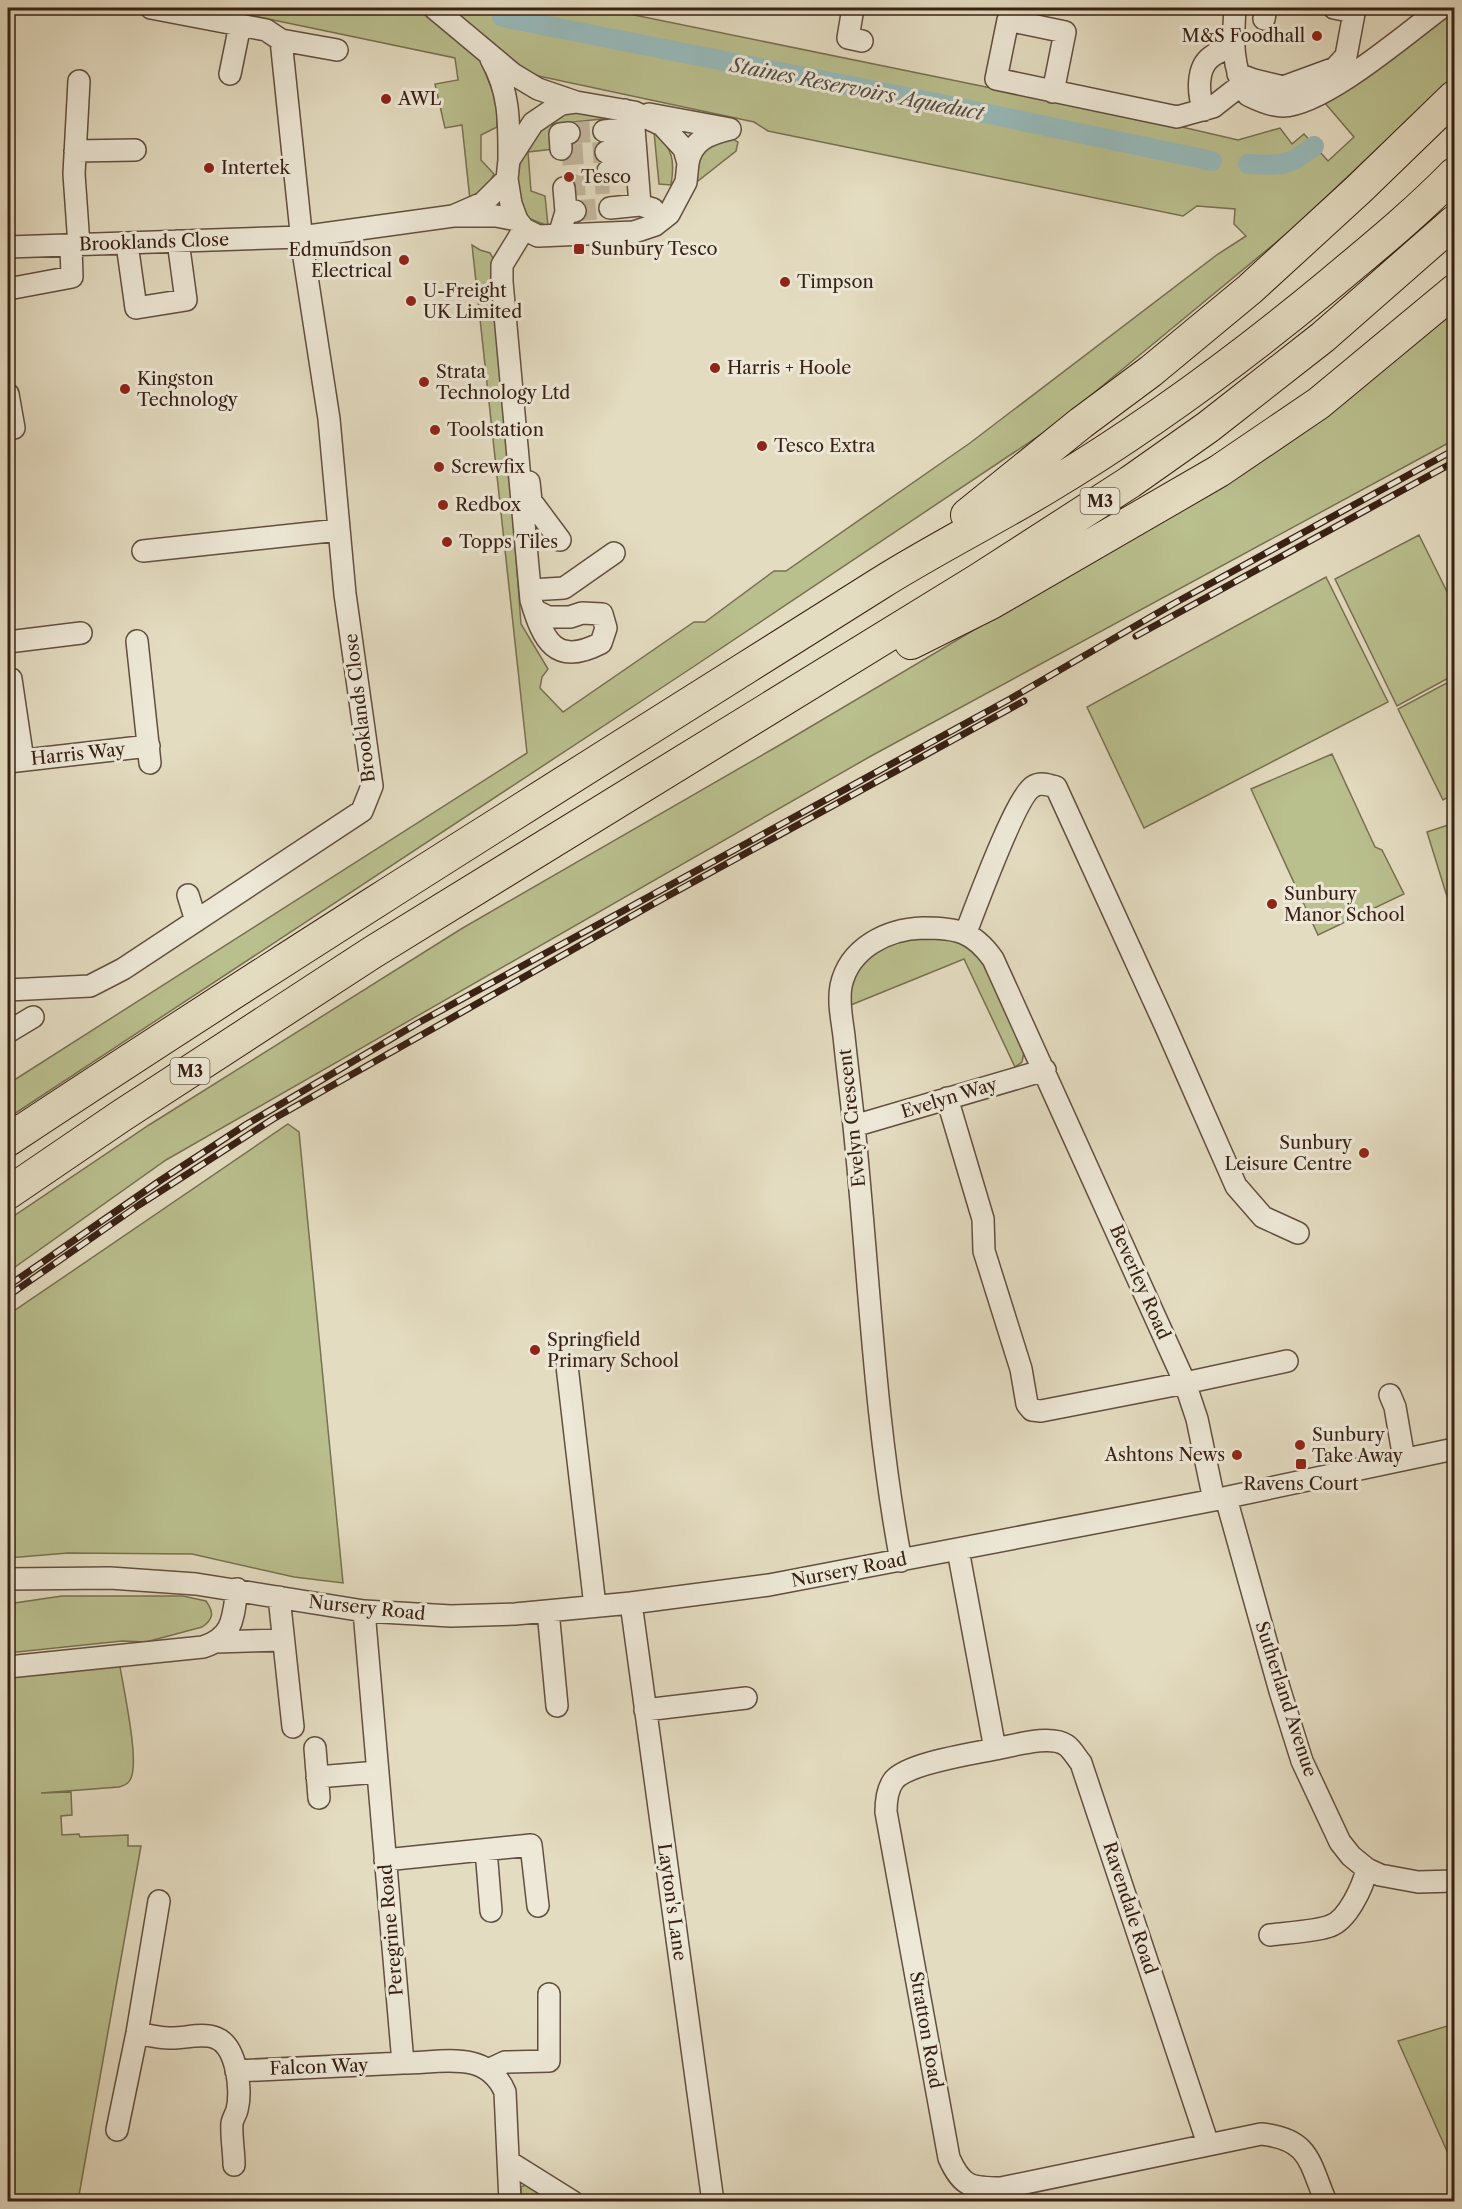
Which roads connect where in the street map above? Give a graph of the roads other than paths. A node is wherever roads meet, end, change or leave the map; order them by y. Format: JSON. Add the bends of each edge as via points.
{"nodes":[{"id":1,"x":151,"y":8,"type":"edge"},
{"id":2,"x":434,"y":8,"type":"edge"},
{"id":3,"x":853,"y":8,"type":"edge"},
{"id":4,"x":1235,"y":8,"type":"edge"},
{"id":5,"x":1441,"y":8,"type":"edge"},
{"id":6,"x":1348,"y":9,"type":"edge"},
{"id":7,"x":240,"y":25,"type":"junction"},
{"id":8,"x":281,"y":40,"type":"junction"},
{"id":9,"x":862,"y":41,"type":"dead end"},
{"id":10,"x":1233,"y":46,"type":"junction"},
{"id":11,"x":337,"y":50,"type":"dead end"},
{"id":12,"x":489,"y":56,"type":"junction"},
{"id":13,"x":231,"y":74,"type":"dead end"},
{"id":14,"x":1240,"y":79,"type":"junction"},
{"id":15,"x":79,"y":81,"type":"dead end"},
{"id":16,"x":1053,"y":92,"type":"dead end"},
{"id":17,"x":1455,"y":97,"type":"edge"},
{"id":18,"x":576,"y":102,"type":"junction"},
{"id":19,"x":1204,"y":110,"type":"junction"},
{"id":20,"x":135,"y":150,"type":"dead end"},
{"id":21,"x":75,"y":151,"type":"junction"},
{"id":22,"x":635,"y":155,"type":"junction"},
{"id":23,"x":687,"y":166,"type":"junction"},
{"id":24,"x":607,"y":168,"type":"junction"},
{"id":25,"x":508,"y":170,"type":"junction"},
{"id":26,"x":1455,"y":174,"type":"edge"},
{"id":27,"x":569,"y":202,"type":"dead end"},
{"id":28,"x":453,"y":216,"type":"junction"},
{"id":29,"x":1455,"y":222,"type":"edge"},
{"id":30,"x":520,"y":224,"type":"junction"},
{"id":31,"x":559,"y":235,"type":"junction"},
{"id":32,"x":301,"y":237,"type":"junction"},
{"id":33,"x":178,"y":242,"type":"junction"},
{"id":34,"x":127,"y":244,"type":"junction"},
{"id":35,"x":75,"y":246,"type":"junction"},
{"id":36,"x":8,"y":247,"type":"edge"},
{"id":37,"x":8,"y":289,"type":"edge"},
{"id":38,"x":1455,"y":291,"type":"edge"},
{"id":39,"x":8,"y":394,"type":"edge"},
{"id":40,"x":8,"y":429,"type":"edge"},
{"id":41,"x":518,"y":455,"type":"junction"},
{"id":42,"x":339,"y":530,"type":"junction"},
{"id":43,"x":560,"y":540,"type":"dead end"},
{"id":44,"x":143,"y":551,"type":"dead end"},
{"id":45,"x":614,"y":553,"type":"dead end"},
{"id":46,"x":891,"y":576,"type":"junction"},
{"id":47,"x":81,"y":633,"type":"dead end"},
{"id":48,"x":137,"y":641,"type":"dead end"},
{"id":49,"x":8,"y":642,"type":"edge"},
{"id":50,"x":11,"y":679,"type":"dead end"},
{"id":51,"x":717,"y":741,"type":"junction"},
{"id":52,"x":15,"y":761,"type":"edge"},
{"id":53,"x":188,"y":895,"type":"dead end"},
{"id":54,"x":196,"y":921,"type":"junction"},
{"id":55,"x":966,"y":932,"type":"junction"},
{"id":56,"x":8,"y":990,"type":"edge"},
{"id":57,"x":33,"y":1017,"type":"dead end"},
{"id":58,"x":8,"y":1032,"type":"edge"},
{"id":59,"x":1045,"y":1070,"type":"junction"},
{"id":60,"x":947,"y":1098,"type":"junction"},
{"id":61,"x":854,"y":1126,"type":"junction"},
{"id":62,"x":8,"y":1140,"type":"edge"},
{"id":63,"x":8,"y":1193,"type":"edge"},
{"id":64,"x":1298,"y":1233,"type":"dead end"},
{"id":65,"x":1287,"y":1361,"type":"dead end"},
{"id":66,"x":567,"y":1366,"type":"dead end"},
{"id":67,"x":1185,"y":1383,"type":"junction"},
{"id":68,"x":1390,"y":1395,"type":"dead end"},
{"id":69,"x":1455,"y":1449,"type":"edge"},
{"id":70,"x":1404,"y":1459,"type":"junction"},
{"id":71,"x":1220,"y":1499,"type":"junction"},
{"id":72,"x":958,"y":1550,"type":"junction"},
{"id":73,"x":901,"y":1561,"type":"junction"},
{"id":74,"x":8,"y":1579,"type":"edge"},
{"id":75,"x":237,"y":1589,"type":"junction"},
{"id":76,"x":279,"y":1597,"type":"junction"},
{"id":77,"x":631,"y":1603,"type":"junction"},
{"id":78,"x":595,"y":1606,"type":"junction"},
{"id":79,"x":364,"y":1611,"type":"junction"},
{"id":80,"x":548,"y":1611,"type":"junction"},
{"id":81,"x":284,"y":1640,"type":"junction"},
{"id":82,"x":216,"y":1642,"type":"junction"},
{"id":83,"x":8,"y":1667,"type":"edge"},
{"id":84,"x":746,"y":1698,"type":"dead end"},
{"id":85,"x":556,"y":1707,"type":"dead end"},
{"id":86,"x":645,"y":1710,"type":"junction"},
{"id":87,"x":293,"y":1727,"type":"dead end"},
{"id":88,"x":315,"y":1748,"type":"dead end"},
{"id":89,"x":995,"y":1749,"type":"junction"},
{"id":90,"x":378,"y":1772,"type":"junction"},
{"id":91,"x":486,"y":1850,"type":"junction"},
{"id":92,"x":385,"y":1860,"type":"junction"},
{"id":93,"x":1366,"y":1869,"type":"junction"},
{"id":94,"x":1455,"y":1881,"type":"edge"},
{"id":95,"x":159,"y":1901,"type":"dead end"},
{"id":96,"x":538,"y":1906,"type":"dead end"},
{"id":97,"x":491,"y":1911,"type":"dead end"},
{"id":98,"x":1270,"y":1935,"type":"dead end"},
{"id":99,"x":549,"y":1994,"type":"dead end"},
{"id":100,"x":137,"y":2033,"type":"junction"},
{"id":101,"x":403,"y":2063,"type":"junction"},
{"id":102,"x":490,"y":2070,"type":"junction"},
{"id":103,"x":236,"y":2071,"type":"junction"},
{"id":104,"x":117,"y":2130,"type":"dead end"},
{"id":105,"x":1208,"y":2144,"type":"junction"},
{"id":106,"x":508,"y":2162,"type":"junction"},
{"id":107,"x":234,"y":2165,"type":"dead end"},
{"id":108,"x":510,"y":2202,"type":"edge"},
{"id":109,"x":573,"y":2202,"type":"edge"},
{"id":110,"x":713,"y":2202,"type":"edge"},
{"id":111,"x":1326,"y":2202,"type":"edge"}],
"edges":[{"from":1,"to":7,"type":"street"},
{"from":2,"to":12,"type":"street"},
{"from":3,"to":9,"type":"street","via":[[848,39]]},
{"from":4,"to":10,"type":"street"},
{"from":5,"to":14,"type":"street","via":[[1341,82],[1308,100],[1282,106],[1260,100],[1248,95]]},
{"from":6,"to":14,"type":"street","via":[[1346,56],[1335,68],[1283,87]]},
{"from":7,"to":8,"type":"street","via":[[266,30]]},
{"from":7,"to":13,"type":"street"},
{"from":8,"to":11,"type":"street"},
{"from":8,"to":32,"type":"street","name":"Brooklands Close"},
{"from":10,"to":14,"type":"street"},
{"from":10,"to":19,"type":"street","via":[[1211,57],[1205,65],[1199,97]]},
{"from":12,"to":18,"type":"street","via":[[538,89]]},
{"from":12,"to":25,"type":"street","via":[[501,76],[507,100]]},
{"from":14,"to":19,"type":"street","via":[[1213,107]]},
{"from":15,"to":21,"type":"street"},
{"from":16,"to":19,"type":"street","via":[[1178,117]]},
{"from":17,"to":46,"type":"highway","number":"M3","via":[[1250,289]]},
{"from":18,"to":22,"type":"street"},
{"from":18,"to":25,"type":"street","via":[[561,104],[533,123]]},
{"from":20,"to":21,"type":"street"},
{"from":21,"to":35,"type":"street"},
{"from":22,"to":23,"type":"street","via":[[662,125],[684,149]]},
{"from":22,"to":23,"type":"street","via":[[653,209],[671,195]]},
{"from":22,"to":23,"type":"street","via":[[691,120],[730,129],[709,134],[696,144]]},
{"from":22,"to":24,"type":"street"},
{"from":22,"to":24,"type":"street"},
{"from":22,"to":24,"type":"street"},
{"from":23,"to":31,"type":"street","via":[[679,200],[655,225],[634,232]]},
{"from":25,"to":28,"type":"street","via":[[483,203]]},
{"from":25,"to":30,"type":"street","via":[[511,204]]},
{"from":26,"to":46,"type":"highway","number":"M3","via":[[1420,209],[1302,307],[1180,401],[1049,486]]},
{"from":27,"to":31,"type":"street"},
{"from":28,"to":30,"type":"street","via":[[496,216]]},
{"from":28,"to":32,"type":"street","name":"Brooklands Close"},
{"from":29,"to":51,"type":"highway","number":"M3","via":[[1323,337],[1130,482]]},
{"from":30,"to":31,"type":"street","via":[[538,236]]},
{"from":30,"to":41,"type":"street","via":[[502,265]]},
{"from":32,"to":33,"type":"street","name":"Brooklands Close"},
{"from":32,"to":42,"type":"street","name":"Brooklands Close","via":[[329,419]]},
{"from":33,"to":34,"type":"street","name":"Brooklands Close"},
{"from":33,"to":34,"type":"street","via":[[186,300],[136,308]]},
{"from":34,"to":35,"type":"street","name":"Brooklands Close"},
{"from":35,"to":36,"type":"street","name":"Brooklands Close"},
{"from":35,"to":37,"type":"street","via":[[72,277]]},
{"from":38,"to":51,"type":"highway","number":"M3","via":[[1319,403],[1219,471],[990,603]]},
{"from":39,"to":40,"type":"street","via":[[14,428]]},
{"from":41,"to":43,"type":"street","via":[[527,467],[531,501]]},
{"from":41,"to":45,"type":"street","via":[[532,600],[564,588]]},
{"from":42,"to":44,"type":"street"},
{"from":42,"to":54,"type":"street","name":"Brooklands Close","via":[[372,786],[362,811]]},
{"from":46,"to":62,"type":"highway","number":"M3","via":[[223,998]]},
{"from":47,"to":49,"type":"street"},
{"from":48,"to":52,"type":"street","name":"Harris Way","via":[[150,754]]},
{"from":50,"to":52,"type":"street"},
{"from":51,"to":63,"type":"highway","number":"M3","via":[[373,952]]},
{"from":53,"to":54,"type":"street"},
{"from":54,"to":56,"type":"street","name":"Brooklands Close","via":[[90,986]]},
{"from":55,"to":59,"type":"street","via":[[993,959]]},
{"from":55,"to":61,"type":"street","name":"Evelyn Crescent","via":[[904,929],[865,946],[849,964],[841,987],[840,1009]]},
{"from":55,"to":64,"type":"street","via":[[1002,841],[1027,791],[1035,785],[1056,787],[1236,1186],[1263,1217]]},
{"from":57,"to":58,"type":"street"},
{"from":59,"to":60,"type":"street","name":"Evelyn Way"},
{"from":59,"to":67,"type":"street","name":"Beverley Road"},
{"from":60,"to":61,"type":"street","name":"Evelyn Way"},
{"from":60,"to":67,"type":"street","via":[[983,1219],[984,1251],[1032,1410]]},
{"from":61,"to":73,"type":"street","name":"Evelyn Crescent","via":[[888,1495]]},
{"from":65,"to":67,"type":"street"},
{"from":66,"to":78,"type":"street"},
{"from":67,"to":71,"type":"street","name":"Beverley Road"},
{"from":68,"to":70,"type":"street"},
{"from":69,"to":70,"type":"street","name":"Nursery Road"},
{"from":70,"to":71,"type":"street","name":"Nursery Road"},
{"from":71,"to":72,"type":"street","name":"Nursery Road"},
{"from":71,"to":93,"type":"street","name":"Sutherland Avenue","via":[[1302,1761],[1340,1842]]},
{"from":72,"to":73,"type":"street","name":"Nursery Road"},
{"from":72,"to":89,"type":"street"},
{"from":73,"to":77,"type":"street","name":"Nursery Road","via":[[769,1586]]},
{"from":74,"to":75,"type":"street","name":"Nursery Road","via":[[110,1578]]},
{"from":75,"to":76,"type":"street","name":"Nursery Road"},
{"from":75,"to":82,"type":"street","via":[[232,1621]]},
{"from":76,"to":79,"type":"street","name":"Nursery Road"},
{"from":76,"to":81,"type":"street"},
{"from":77,"to":78,"type":"street","name":"Nursery Road"},
{"from":77,"to":86,"type":"street","name":"Layton's Lane"},
{"from":78,"to":80,"type":"street","name":"Nursery Road"},
{"from":79,"to":80,"type":"street","name":"Nursery Road","via":[[451,1616]]},
{"from":79,"to":90,"type":"street","name":"Peregrine Road"},
{"from":80,"to":85,"type":"street"},
{"from":81,"to":82,"type":"street"},
{"from":81,"to":87,"type":"street"},
{"from":82,"to":83,"type":"street","via":[[193,1648]]},
{"from":84,"to":86,"type":"street"},
{"from":86,"to":110,"type":"street","name":"Layton's Lane"},
{"from":88,"to":90,"type":"street","via":[[318,1787]]},
{"from":89,"to":105,"type":"street","name":"Ravendale Road","via":[[1058,1741],[1071,1749],[1081,1763]]},
{"from":89,"to":105,"type":"street","name":"Stratton Road","via":[[906,1770],[894,1781],[887,1796],[886,1812],[949,2158],[955,2171],[976,2188],[1001,2188]]},
{"from":90,"to":92,"type":"street","name":"Peregrine Road"},
{"from":91,"to":92,"type":"street"},
{"from":91,"to":96,"type":"street","via":[[531,1845]]},
{"from":91,"to":97,"type":"street"},
{"from":92,"to":101,"type":"street","name":"Peregrine Road"},
{"from":93,"to":94,"type":"street","name":"Sutherland Avenue","via":[[1418,1882]]},
{"from":93,"to":98,"type":"street","via":[[1363,1885],[1345,1913],[1331,1926]]},
{"from":95,"to":100,"type":"street"},
{"from":99,"to":102,"type":"street","via":[[549,2061],[505,2062]]},
{"from":100,"to":103,"type":"street","via":[[169,2038],[215,2037],[231,2051]]},
{"from":100,"to":104,"type":"street"},
{"from":101,"to":102,"type":"street","via":[[467,2061]]},
{"from":101,"to":103,"type":"street","name":"Falcon Way"},
{"from":102,"to":106,"type":"street","via":[[505,2092]]},
{"from":103,"to":107,"type":"street"},
{"from":105,"to":111,"type":"street","name":"Stratton Road","via":[[1261,2134],[1295,2143],[1306,2153]]},
{"from":106,"to":108,"type":"street"},
{"from":106,"to":109,"type":"street"}]}
